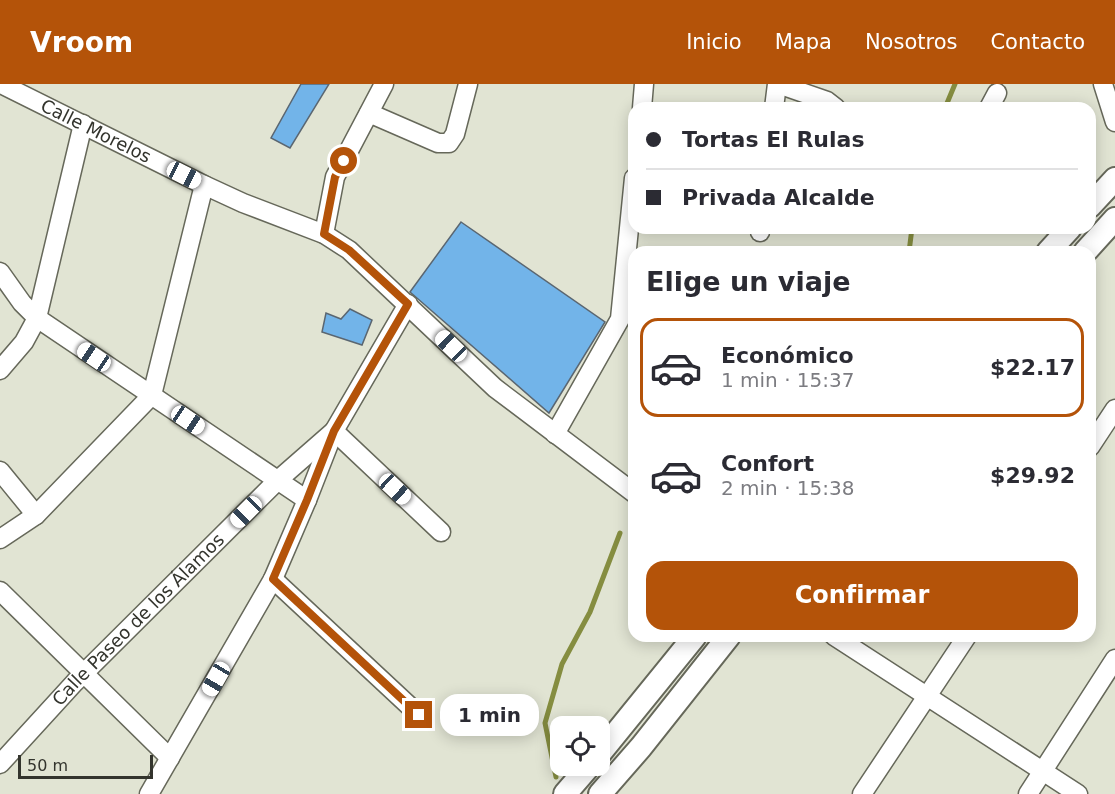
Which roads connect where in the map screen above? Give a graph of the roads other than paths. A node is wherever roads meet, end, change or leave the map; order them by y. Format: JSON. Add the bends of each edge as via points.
{"nodes":[{"id":1,"x":1,"y":84,"type":"edge"},
{"id":2,"x":382,"y":84,"type":"edge"},
{"id":3,"x":468,"y":84,"type":"edge"},
{"id":4,"x":644,"y":84,"type":"edge"},
{"id":5,"x":778,"y":84,"type":"edge"},
{"id":6,"x":1103,"y":84,"type":"edge"},
{"id":7,"x":642,"y":102,"type":"edge"},
{"id":8,"x":775,"y":102,"type":"edge"},
{"id":9,"x":828,"y":102,"type":"edge"},
{"id":10,"x":369,"y":113,"type":"junction"},
{"id":11,"x":1115,"y":122,"type":"edge"},
{"id":12,"x":83,"y":124,"type":"junction"},
{"id":13,"x":1115,"y":179,"type":"edge"},
{"id":14,"x":204,"y":185,"type":"junction"},
{"id":15,"x":1096,"y":200,"type":"edge"},
{"id":16,"x":1115,"y":219,"type":"edge"},
{"id":17,"x":324,"y":234,"type":"junction"},
{"id":18,"x":628,"y":234,"type":"edge"},
{"id":19,"x":1064,"y":234,"type":"edge"},
{"id":20,"x":1054,"y":246,"type":"edge"},
{"id":21,"x":1090,"y":246,"type":"edge"},
{"id":22,"x":0,"y":272,"type":"edge"},
{"id":23,"x":408,"y":304,"type":"junction"},
{"id":24,"x":37,"y":318,"type":"junction"},
{"id":25,"x":0,"y":370,"type":"edge"},
{"id":26,"x":152,"y":395,"type":"junction"},
{"id":27,"x":1115,"y":409,"type":"edge"},
{"id":28,"x":334,"y":431,"type":"junction"},
{"id":29,"x":555,"y":434,"type":"junction"},
{"id":30,"x":1096,"y":438,"type":"edge"},
{"id":31,"x":0,"y":471,"type":"edge"},
{"id":32,"x":278,"y":480,"type":"junction"},
{"id":33,"x":628,"y":489,"type":"edge"},
{"id":34,"x":307,"y":500,"type":"junction"},
{"id":35,"x":36,"y":514,"type":"junction"},
{"id":36,"x":441,"y":532,"type":"dead end"},
{"id":37,"x":0,"y":539,"type":"edge"},
{"id":38,"x":273,"y":579,"type":"junction"},
{"id":39,"x":0,"y":591,"type":"edge"},
{"id":40,"x":690,"y":642,"type":"edge"},
{"id":41,"x":724,"y":642,"type":"edge"},
{"id":42,"x":843,"y":642,"type":"edge"},
{"id":43,"x":963,"y":642,"type":"edge"},
{"id":44,"x":1115,"y":659,"type":"edge"},
{"id":45,"x":84,"y":674,"type":"junction"},
{"id":46,"x":927,"y":697,"type":"junction"},
{"id":47,"x":419,"y":715,"type":"dead end"},
{"id":48,"x":610,"y":741,"type":"edge"},
{"id":49,"x":170,"y":758,"type":"junction"},
{"id":50,"x":0,"y":764,"type":"edge"},
{"id":51,"x":1042,"y":771,"type":"junction"},
{"id":52,"x":581,"y":776,"type":"edge"},
{"id":53,"x":149,"y":794,"type":"edge"},
{"id":54,"x":565,"y":794,"type":"edge"},
{"id":55,"x":600,"y":794,"type":"edge"},
{"id":56,"x":862,"y":794,"type":"edge"},
{"id":57,"x":1028,"y":794,"type":"edge"},
{"id":58,"x":1078,"y":794,"type":"edge"}],
"edges":[{"from":1,"to":12,"type":"street","name":"Calle Morelos"},
{"from":2,"to":10,"type":"street"},
{"from":3,"to":10,"type":"street","via":[[449,143],[438,143]]},
{"from":4,"to":7,"type":"street"},
{"from":5,"to":8,"type":"street"},
{"from":5,"to":9,"type":"street"},
{"from":6,"to":11,"type":"street"},
{"from":10,"to":17,"type":"street","via":[[335,177]]},
{"from":12,"to":14,"type":"street","name":"Calle Morelos"},
{"from":12,"to":24,"type":"street"},
{"from":13,"to":15,"type":"main road"},
{"from":14,"to":17,"type":"street","name":"Calle Morelos"},
{"from":14,"to":26,"type":"street"},
{"from":16,"to":21,"type":"main road"},
{"from":17,"to":23,"type":"street","name":"Calle Morelos","via":[[349,250]]},
{"from":18,"to":29,"type":"street","via":[[620,319]]},
{"from":19,"to":20,"type":"main road"},
{"from":22,"to":24,"type":"street"},
{"from":23,"to":28,"type":"street"},
{"from":23,"to":29,"type":"street","name":"Calle Morelos","via":[[495,388]]},
{"from":24,"to":25,"type":"street","via":[[24,342]]},
{"from":24,"to":26,"type":"street"},
{"from":26,"to":32,"type":"street"},
{"from":26,"to":35,"type":"street"},
{"from":27,"to":30,"type":"street"},
{"from":28,"to":32,"type":"street","name":"Calle Paseo de los Álamos"},
{"from":28,"to":34,"type":"street"},
{"from":28,"to":36,"type":"street"},
{"from":29,"to":33,"type":"street","name":"Calle Morelos"},
{"from":31,"to":35,"type":"street"},
{"from":32,"to":34,"type":"street"},
{"from":32,"to":45,"type":"street","name":"Calle Paseo de los Álamos"},
{"from":34,"to":38,"type":"street"},
{"from":35,"to":37,"type":"street"},
{"from":38,"to":47,"type":"street"},
{"from":38,"to":49,"type":"street"},
{"from":39,"to":45,"type":"street"},
{"from":40,"to":48,"type":"main road"},
{"from":41,"to":55,"type":"main road"},
{"from":42,"to":46,"type":"street"},
{"from":43,"to":46,"type":"street"},
{"from":44,"to":51,"type":"street"},
{"from":45,"to":49,"type":"street"},
{"from":45,"to":50,"type":"street","name":"Calle Paseo de los Álamos"},
{"from":46,"to":51,"type":"street"},
{"from":46,"to":56,"type":"street"},
{"from":49,"to":53,"type":"street"},
{"from":51,"to":57,"type":"street"},
{"from":51,"to":58,"type":"street"},
{"from":52,"to":54,"type":"main road"}]}
